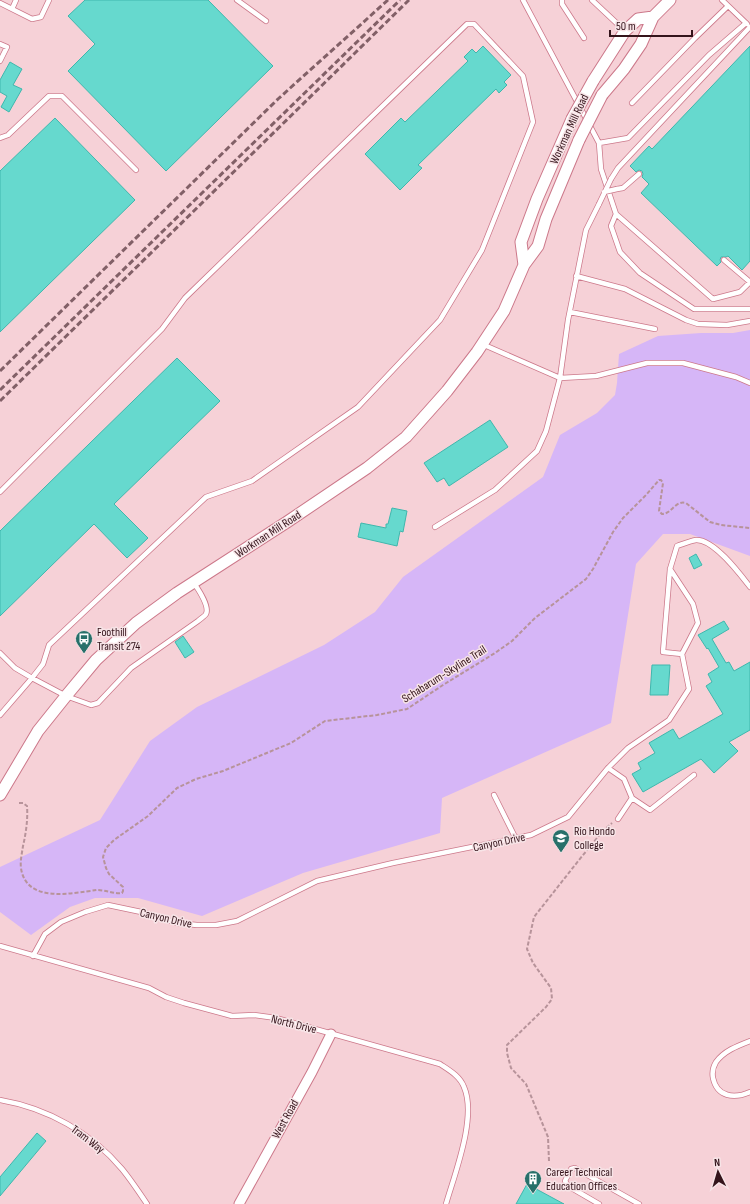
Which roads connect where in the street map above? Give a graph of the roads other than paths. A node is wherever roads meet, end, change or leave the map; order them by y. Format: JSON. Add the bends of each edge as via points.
{"nodes":[{"id":1,"x":16,"y":0,"type":"edge"},
{"id":2,"x":50,"y":0,"type":"edge"},
{"id":3,"x":236,"y":0,"type":"edge"},
{"id":4,"x":523,"y":0,"type":"edge"},
{"id":5,"x":562,"y":0,"type":"edge"},
{"id":6,"x":592,"y":0,"type":"edge"},
{"id":7,"x":670,"y":0,"type":"edge"},
{"id":8,"x":722,"y":0,"type":"edge"},
{"id":9,"x":0,"y":3,"type":"edge"},
{"id":10,"x":728,"y":6,"type":"junction"},
{"id":11,"x":12,"y":9,"type":"junction"},
{"id":12,"x":654,"y":17,"type":"junction"},
{"id":13,"x":266,"y":21,"type":"dead end"},
{"id":14,"x":749,"y":26,"type":"edge"},
{"id":15,"x":625,"y":31,"type":"junction"},
{"id":16,"x":584,"y":38,"type":"dead end"},
{"id":17,"x":0,"y":44,"type":"edge"},
{"id":18,"x":0,"y":61,"type":"edge"},
{"id":19,"x":632,"y":103,"type":"dead end"},
{"id":20,"x":0,"y":138,"type":"edge"},
{"id":21,"x":599,"y":143,"type":"junction"},
{"id":22,"x":136,"y":170,"type":"dead end"},
{"id":23,"x":639,"y":174,"type":"dead end"},
{"id":24,"x":604,"y":192,"type":"junction"},
{"id":25,"x":616,"y":214,"type":"junction"},
{"id":26,"x":724,"y":260,"type":"dead end"},
{"id":27,"x":524,"y":265,"type":"junction"},
{"id":28,"x":576,"y":276,"type":"junction"},
{"id":29,"x":750,"y":282,"type":"edge"},
{"id":30,"x":750,"y":309,"type":"edge"},
{"id":31,"x":570,"y":312,"type":"junction"},
{"id":32,"x":750,"y":321,"type":"edge"},
{"id":33,"x":655,"y":329,"type":"dead end"},
{"id":34,"x":482,"y":344,"type":"junction"},
{"id":35,"x":560,"y":378,"type":"junction"},
{"id":36,"x":750,"y":383,"type":"edge"},
{"id":37,"x":0,"y":492,"type":"edge"},
{"id":38,"x":435,"y":528,"type":"dead end"},
{"id":39,"x":670,"y":569,"type":"junction"},
{"id":40,"x":194,"y":582,"type":"junction"},
{"id":41,"x":750,"y":587,"type":"edge"},
{"id":42,"x":0,"y":653,"type":"edge"},
{"id":43,"x":682,"y":654,"type":"junction"},
{"id":44,"x":32,"y":678,"type":"junction"},
{"id":45,"x":66,"y":696,"type":"junction"},
{"id":46,"x":0,"y":715,"type":"edge"},
{"id":47,"x":608,"y":768,"type":"junction"},
{"id":48,"x":694,"y":775,"type":"dead end"},
{"id":49,"x":0,"y":795,"type":"edge"},
{"id":50,"x":494,"y":795,"type":"dead end"},
{"id":51,"x":632,"y":798,"type":"junction"},
{"id":52,"x":618,"y":819,"type":"road end"},
{"id":53,"x":516,"y":839,"type":"junction"},
{"id":54,"x":0,"y":946,"type":"edge"},
{"id":55,"x":33,"y":956,"type":"junction"},
{"id":56,"x":331,"y":1034,"type":"junction"},
{"id":57,"x":750,"y":1041,"type":"edge"},
{"id":58,"x":750,"y":1092,"type":"edge"},
{"id":59,"x":0,"y":1100,"type":"edge"},
{"id":60,"x":147,"y":1204,"type":"edge"},
{"id":61,"x":239,"y":1204,"type":"edge"},
{"id":62,"x":446,"y":1204,"type":"edge"},
{"id":63,"x":599,"y":1204,"type":"edge"},
{"id":64,"x":639,"y":1204,"type":"edge"}],
"edges":[{"from":1,"to":11,"type":"lane"},
{"from":2,"to":11,"type":"lane","via":[[41,17],[32,19]]},
{"from":3,"to":13,"type":"lane"},
{"from":4,"to":21,"type":"lane"},
{"from":5,"to":16,"type":"lane","via":[[562,4]]},
{"from":6,"to":15,"type":"lane"},
{"from":7,"to":12,"type":"street","name":"Workman Mill Road"},
{"from":8,"to":10,"type":"lane"},
{"from":9,"to":11,"type":"lane"},
{"from":10,"to":14,"type":"lane"},
{"from":10,"to":19,"type":"lane"},
{"from":12,"to":15,"type":"street","name":"Workman Mill Road","via":[[638,20]]},
{"from":12,"to":27,"type":"street","name":"Workman Mill Road","bridge":true,"via":[[641,44],[602,95],[579,140],[546,219],[538,246]]},
{"from":14,"to":21,"type":"lane","via":[[709,55],[628,138]]},
{"from":14,"to":24,"type":"lane","bridge":true,"via":[[618,168]]},
{"from":15,"to":27,"type":"street","name":"Workman Mill Road","bridge":true,"via":[[572,119],[537,199],[521,242]]},
{"from":17,"to":18,"type":"lane","via":[[7,47]]},
{"from":20,"to":22,"type":"lane","via":[[8,135],[49,96],[62,96]]},
{"from":21,"to":25,"type":"lane","via":[[601,169]]},
{"from":23,"to":24,"type":"lane","bridge":true,"via":[[623,188]]},
{"from":24,"to":28,"type":"lane","bridge":true,"via":[[586,230]]},
{"from":25,"to":29,"type":"lane","via":[[713,299],[740,292]]},
{"from":25,"to":30,"type":"lane","via":[[611,226],[620,252],[640,273],[694,309]]},
{"from":26,"to":29,"type":"lane"},
{"from":27,"to":34,"type":"street","name":"Workman Mill Road","via":[[504,311]]},
{"from":28,"to":31,"type":"lane"},
{"from":28,"to":32,"type":"lane","via":[[624,289],[698,324],[728,325]]},
{"from":31,"to":33,"type":"lane"},
{"from":31,"to":35,"type":"lane"},
{"from":34,"to":35,"type":"lane"},
{"from":34,"to":40,"type":"street","name":"Workman Mill Road","via":[[447,391],[406,437],[367,468]]},
{"from":35,"to":36,"type":"lane","via":[[596,376],[646,364],[683,363]]},
{"from":35,"to":38,"type":"lane","via":[[546,431],[537,451],[496,490]]},
{"from":37,"to":44,"type":"lane","via":[[162,329],[186,298],[467,24],[474,24],[523,76],[533,122],[482,250],[440,320],[358,407],[252,481],[206,497],[49,646],[43,664]]},
{"from":39,"to":41,"type":"lane","via":[[677,546],[697,540],[709,544],[732,563]]},
{"from":39,"to":43,"type":"lane","via":[[693,604],[698,623]]},
{"from":39,"to":43,"type":"lane","via":[[663,652]]},
{"from":40,"to":45,"type":"street","name":"Workman Mill Road","via":[[136,623],[96,660]]},
{"from":40,"to":45,"type":"lane","via":[[204,600],[206,614],[130,668],[98,704],[91,705]]},
{"from":42,"to":44,"type":"lane","via":[[15,668]]},
{"from":43,"to":47,"type":"lane","name":"Canyon Drive","via":[[690,689],[669,720],[628,748]]},
{"from":44,"to":45,"type":"lane"},
{"from":44,"to":46,"type":"lane"},
{"from":45,"to":49,"type":"street","name":"Workman Mill Road","via":[[38,731]]},
{"from":47,"to":51,"type":"lane","via":[[624,779]]},
{"from":47,"to":53,"type":"lane","name":"Canyon Drive","via":[[568,817]]},
{"from":48,"to":51,"type":"lane","via":[[650,810]]},
{"from":50,"to":53,"type":"lane"},
{"from":51,"to":52,"type":"lane"},
{"from":53,"to":55,"type":"lane","name":"Canyon Drive","via":[[317,881],[237,921],[216,925],[177,923],[108,905],[61,922],[45,934]]},
{"from":54,"to":55,"type":"lane","name":"North Drive"},
{"from":55,"to":56,"type":"lane","name":"North Drive","via":[[149,988],[166,997],[232,1016],[276,1018]]},
{"from":56,"to":61,"type":"street","name":"West Road"},
{"from":56,"to":62,"type":"lane","name":"North Drive","via":[[440,1064],[454,1073],[464,1086],[468,1117],[464,1144]]},
{"from":57,"to":58,"type":"lane","via":[[722,1055],[712,1073],[716,1087],[724,1094],[737,1096]]},
{"from":59,"to":60,"type":"lane","name":"Tram Way","via":[[45,1113],[82,1133],[122,1168]]},
{"from":63,"to":64,"type":"lane","via":[[568,1186],[565,1181],[571,1169],[575,1168]]}]}
